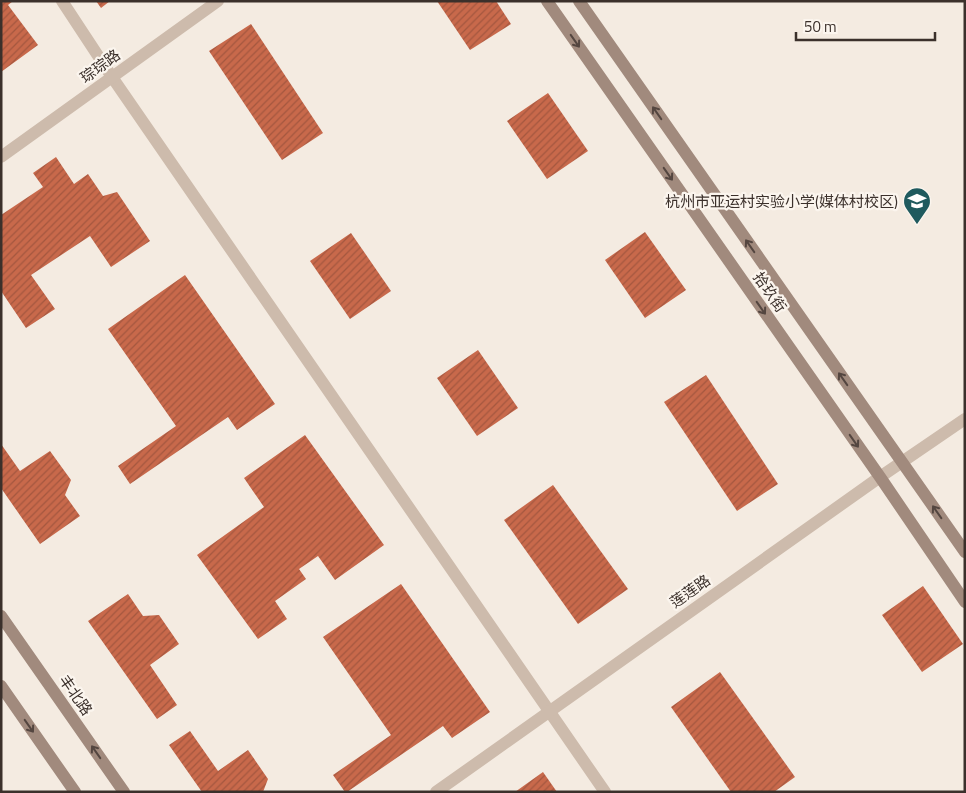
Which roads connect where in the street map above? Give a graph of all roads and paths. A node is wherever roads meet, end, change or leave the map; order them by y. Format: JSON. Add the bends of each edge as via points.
{"nodes":[{"id":1,"x":62,"y":1,"type":"edge"},
{"id":2,"x":218,"y":1,"type":"edge"},
{"id":3,"x":547,"y":1,"type":"edge"},
{"id":4,"x":579,"y":1,"type":"edge"},
{"id":5,"x":112,"y":77,"type":"junction"},
{"id":6,"x":1,"y":157,"type":"edge"},
{"id":7,"x":965,"y":419,"type":"edge"},
{"id":8,"x":901,"y":462,"type":"junction"},
{"id":9,"x":880,"y":477,"type":"junction"},
{"id":10,"x":965,"y":552,"type":"edge"},
{"id":11,"x":965,"y":602,"type":"edge"},
{"id":12,"x":1,"y":616,"type":"edge"},
{"id":13,"x":1,"y":686,"type":"edge"},
{"id":14,"x":549,"y":711,"type":"junction"},
{"id":15,"x":75,"y":792,"type":"edge"},
{"id":16,"x":124,"y":792,"type":"edge"},
{"id":17,"x":436,"y":792,"type":"edge"},
{"id":18,"x":605,"y":792,"type":"edge"}],
"edges":[{"from":1,"to":5,"type":"street"},
{"from":2,"to":5,"type":"street","name":"琮琮路"},
{"from":3,"to":9,"type":"main road","name":"拾玖街","one_way":true},
{"from":8,"to":4,"type":"main road","name":"拾玖街","one_way":true},
{"from":5,"to":6,"type":"street","name":"琮琮路"},
{"from":5,"to":14,"type":"street"},
{"from":7,"to":8,"type":"street","name":"莲莲路"},
{"from":8,"to":9,"type":"street","name":"莲莲路"},
{"from":10,"to":8,"type":"main road","name":"拾玖街","one_way":true},
{"from":9,"to":11,"type":"main road","name":"拾玖街"},
{"from":9,"to":14,"type":"street","name":"莲莲路"},
{"from":16,"to":12,"type":"main road","name":"丰北路","one_way":true},
{"from":13,"to":15,"type":"main road","one_way":true},
{"from":14,"to":17,"type":"street","name":"莲莲路"},
{"from":14,"to":18,"type":"street"}]}
